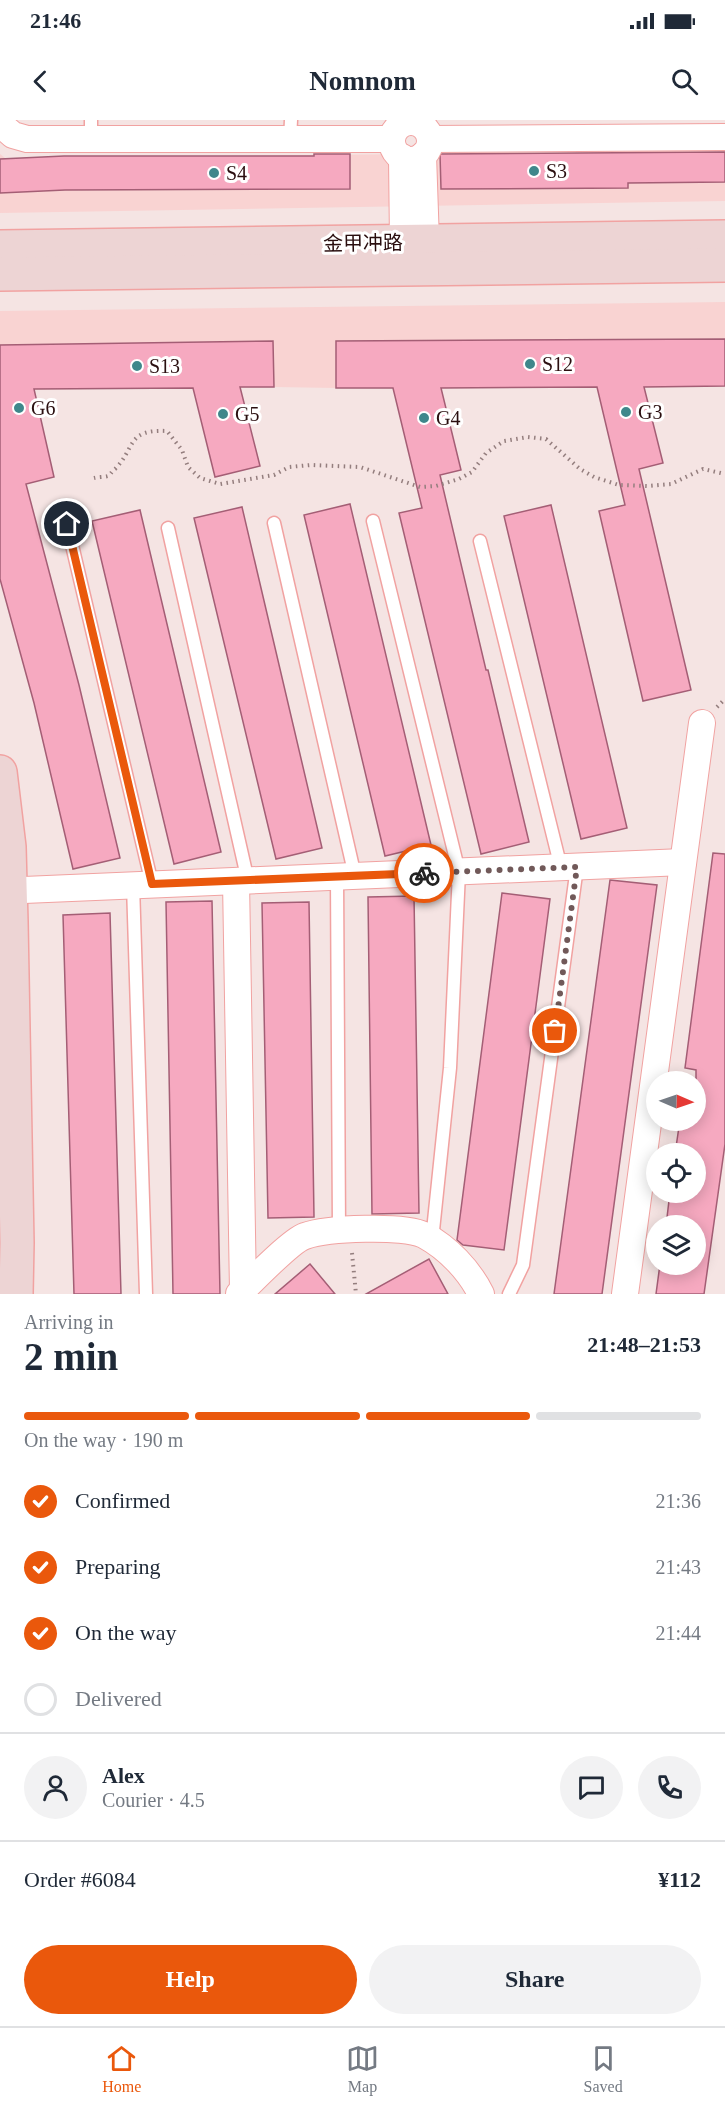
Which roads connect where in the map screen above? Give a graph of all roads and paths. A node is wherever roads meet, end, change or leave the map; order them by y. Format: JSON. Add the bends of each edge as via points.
{"nodes":[{"id":1,"x":0,"y":124,"type":"edge"},
{"id":2,"x":91,"y":130,"type":"edge"},
{"id":3,"x":290,"y":130,"type":"edge"},
{"id":4,"x":715,"y":134,"type":"edge"},
{"id":5,"x":408,"y":139,"type":"edge"},
{"id":6,"x":725,"y":237,"type":"edge"},
{"id":7,"x":415,"y":242,"type":"junction"},
{"id":8,"x":0,"y":247,"type":"edge"},
{"id":9,"x":725,"y":265,"type":"edge"},
{"id":10,"x":0,"y":274,"type":"edge"},
{"id":11,"x":725,"y":474,"type":"edge"},
{"id":12,"x":94,"y":478,"type":"dead end"},
{"id":13,"x":374,"y":521,"type":"dead end"},
{"id":14,"x":274,"y":523,"type":"dead end"},
{"id":15,"x":67,"y":524,"type":"dead end"},
{"id":16,"x":168,"y":528,"type":"dead end"},
{"id":17,"x":480,"y":541,"type":"dead end"},
{"id":18,"x":702,"y":723,"type":"dead end"},
{"id":19,"x":0,"y":772,"type":"edge"},
{"id":20,"x":683,"y":862,"type":"junction"},
{"id":21,"x":569,"y":867,"type":"junction"},
{"id":22,"x":459,"y":872,"type":"junction"},
{"id":23,"x":346,"y":877,"type":"junction"},
{"id":24,"x":242,"y":881,"type":"junction"},
{"id":25,"x":143,"y":885,"type":"junction"},
{"id":26,"x":5,"y":891,"type":"edge"},
{"id":27,"x":6,"y":998,"type":"edge"},
{"id":28,"x":339,"y":1230,"type":"junction"},
{"id":29,"x":432,"y":1240,"type":"junction"},
{"id":30,"x":241,"y":1292,"type":"edge"},
{"id":31,"x":16,"y":1294,"type":"edge"},
{"id":32,"x":146,"y":1294,"type":"edge"},
{"id":33,"x":356,"y":1294,"type":"edge"},
{"id":34,"x":481,"y":1294,"type":"edge"},
{"id":35,"x":509,"y":1294,"type":"edge"},
{"id":36,"x":625,"y":1294,"type":"edge"}],
"edges":[{"from":1,"to":2,"type":"street","via":[[13,135],[27,139]]},
{"from":2,"to":3,"type":"street"},
{"from":3,"to":5,"type":"street"},
{"from":4,"to":5,"type":"street","via":[[502,134]]},
{"from":5,"to":7,"type":"street"},
{"from":6,"to":7,"type":"main road","name":"金甲冲路"},
{"from":7,"to":8,"type":"main road","name":"金甲冲路"},
{"from":9,"to":10,"type":"main road","name":"金甲冲路"},
{"from":11,"to":12,"type":"path","via":[[703,469],[671,484],[619,484],[580,469],[546,439],[528,437],[504,441],[486,453],[472,472],[436,486],[420,487],[360,467],[311,465],[220,484],[200,478],[188,467],[182,450],[167,431],[153,430],[137,437],[108,476]]},
{"from":13,"to":22,"type":"lane"},
{"from":14,"to":23,"type":"lane"},
{"from":15,"to":25,"type":"lane"},
{"from":16,"to":24,"type":"lane"},
{"from":17,"to":21,"type":"lane"},
{"from":18,"to":20,"type":"street"},
{"from":19,"to":26,"type":"main road","via":[[9,847]]},
{"from":20,"to":21,"type":"street"},
{"from":20,"to":36,"type":"street"},
{"from":21,"to":22,"type":"street"},
{"from":21,"to":35,"type":"lane","via":[[523,1265]]},
{"from":22,"to":23,"type":"street"},
{"from":22,"to":29,"type":"lane","via":[[450,1068]]},
{"from":23,"to":24,"type":"street"},
{"from":23,"to":28,"type":"lane"},
{"from":24,"to":25,"type":"street"},
{"from":24,"to":30,"type":"street"},
{"from":25,"to":26,"type":"street"},
{"from":25,"to":32,"type":"lane"},
{"from":26,"to":27,"type":"main road"},
{"from":27,"to":31,"type":"main road"},
{"from":28,"to":29,"type":"street","via":[[422,1234]]},
{"from":28,"to":30,"type":"street","via":[[303,1236]]},
{"from":28,"to":33,"type":"path","via":[[351,1248]]},
{"from":29,"to":34,"type":"street","via":[[451,1254]]}]}
